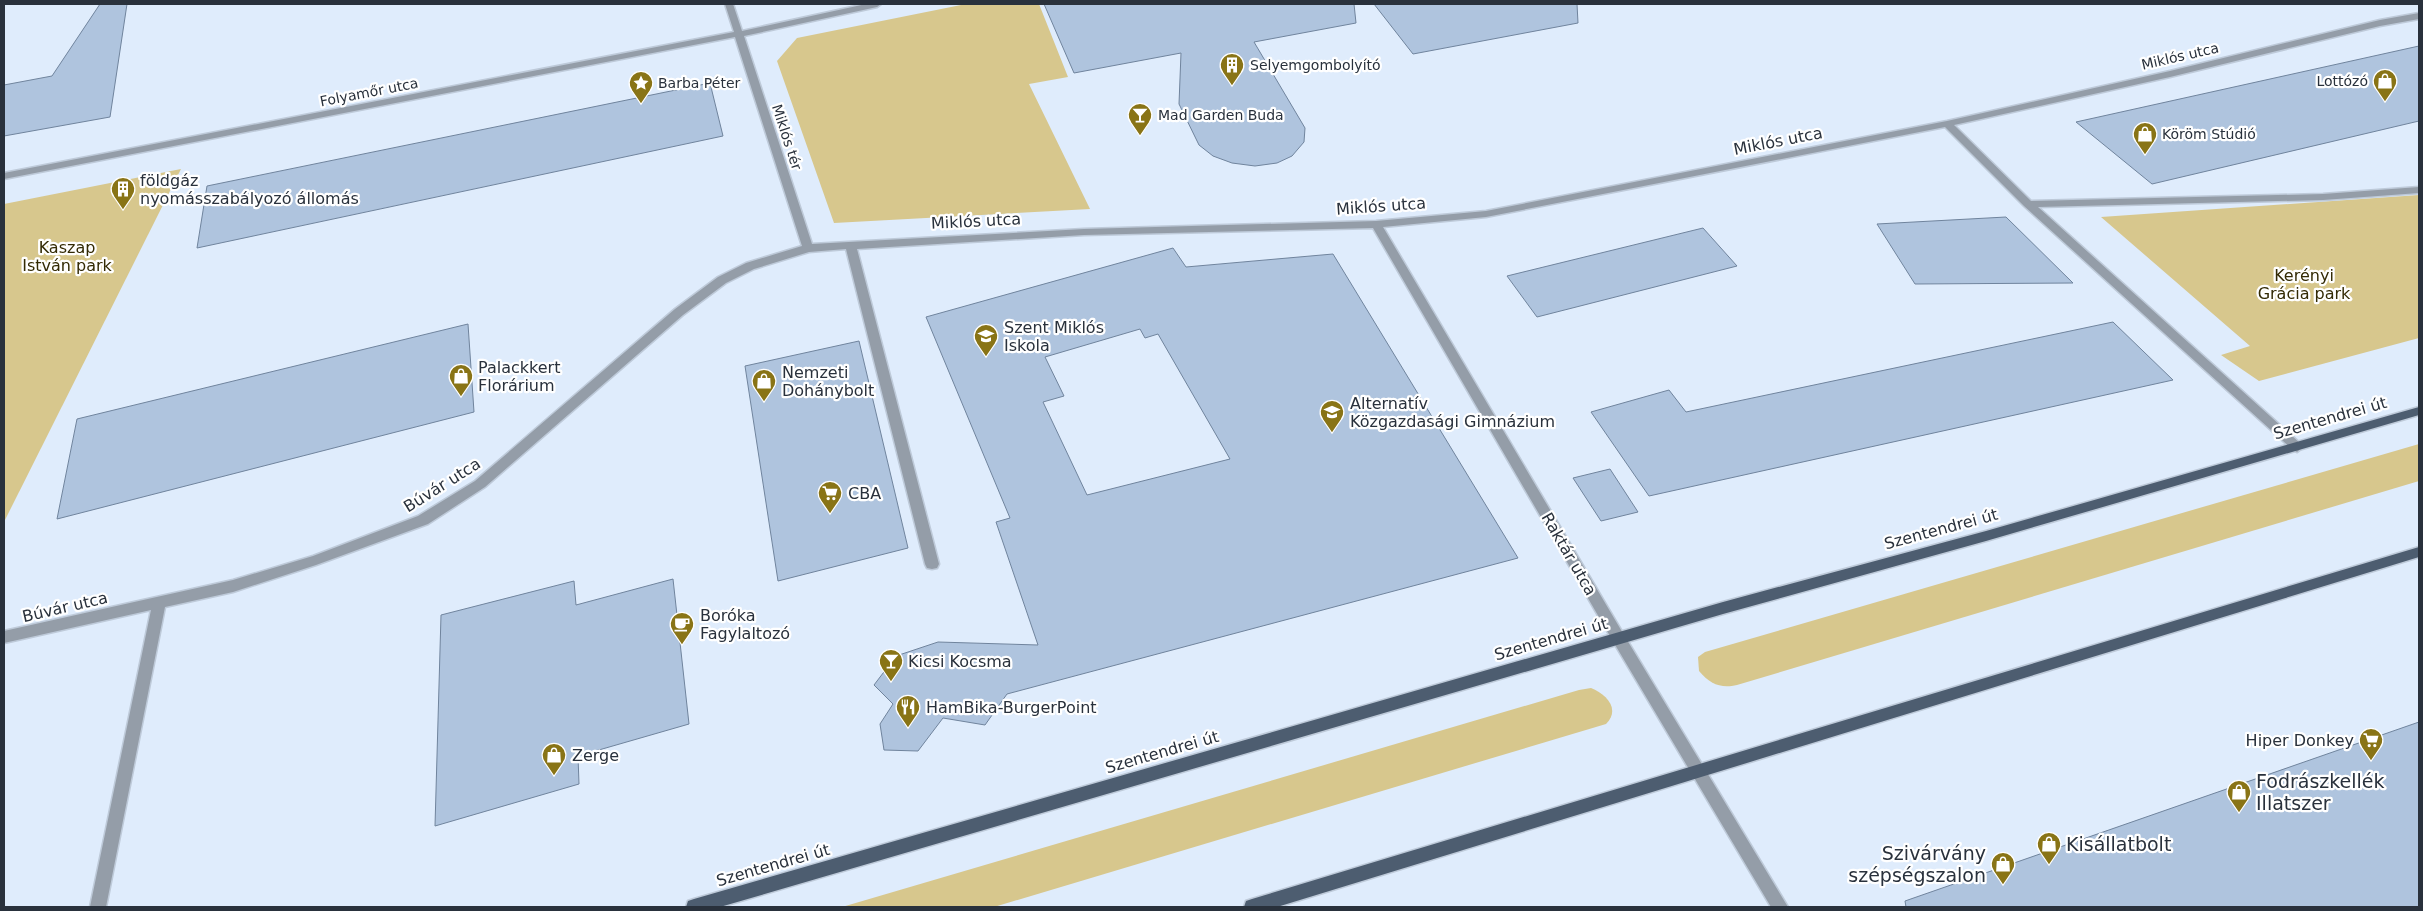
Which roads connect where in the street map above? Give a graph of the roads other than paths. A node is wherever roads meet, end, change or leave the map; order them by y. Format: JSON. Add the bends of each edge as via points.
{"nodes":[{"id":1,"x":729,"y":4,"type":"edge"},
{"id":2,"x":877,"y":4,"type":"edge"},
{"id":3,"x":2419,"y":16,"type":"edge"},
{"id":4,"x":739,"y":34,"type":"junction"},
{"id":5,"x":1947,"y":124,"type":"junction"},
{"id":6,"x":4,"y":176,"type":"edge"},
{"id":7,"x":2419,"y":190,"type":"edge"},
{"id":8,"x":2028,"y":204,"type":"junction"},
{"id":9,"x":1376,"y":224,"type":"junction"},
{"id":10,"x":851,"y":246,"type":"junction"},
{"id":11,"x":808,"y":248,"type":"junction"},
{"id":12,"x":2419,"y":411,"type":"edge"},
{"id":13,"x":2297,"y":447,"type":"junction"},
{"id":14,"x":2419,"y":552,"type":"edge"},
{"id":15,"x":932,"y":564,"type":"dead end"},
{"id":16,"x":159,"y":602,"type":"junction"},
{"id":17,"x":4,"y":637,"type":"edge"},
{"id":18,"x":1619,"y":639,"type":"junction"},
{"id":19,"x":1699,"y":770,"type":"junction"},
{"id":20,"x":98,"y":907,"type":"edge"},
{"id":21,"x":694,"y":907,"type":"edge"},
{"id":22,"x":1252,"y":907,"type":"edge"},
{"id":23,"x":1780,"y":907,"type":"edge"}],
"edges":[{"from":1,"to":4,"type":"street","name":"Miklós tér"},
{"from":2,"to":4,"type":"street","name":"Folyamőr utca"},
{"from":3,"to":5,"type":"street","name":"Miklós utca"},
{"from":4,"to":6,"type":"street","name":"Folyamőr utca"},
{"from":4,"to":11,"type":"street","name":"Miklós tér"},
{"from":5,"to":8,"type":"street"},
{"from":5,"to":9,"type":"street","name":"Miklós utca","via":[[1486,214]]},
{"from":7,"to":8,"type":"street","via":[[2323,197]]},
{"from":8,"to":13,"type":"street"},
{"from":9,"to":10,"type":"street","name":"Miklós utca","via":[[1084,232]]},
{"from":9,"to":18,"type":"street","name":"Raktár utca"},
{"from":10,"to":11,"type":"street","name":"Miklós utca"},
{"from":10,"to":15,"type":"street"},
{"from":11,"to":16,"type":"street","name":"Búvár utca","via":[[750,266],[722,280],[679,312],[480,484],[422,520],[316,560],[233,586]]},
{"from":12,"to":13,"type":"main road","name":"Szentendrei út"},
{"from":13,"to":18,"type":"main road","name":"Szentendrei út"},
{"from":14,"to":19,"type":"main road"},
{"from":16,"to":17,"type":"street","name":"Búvár utca"},
{"from":16,"to":20,"type":"street"},
{"from":18,"to":19,"type":"street","name":"Raktár utca"},
{"from":18,"to":21,"type":"main road","name":"Szentendrei út"},
{"from":19,"to":22,"type":"main road"},
{"from":19,"to":23,"type":"street","name":"Raktár utca"}]}
